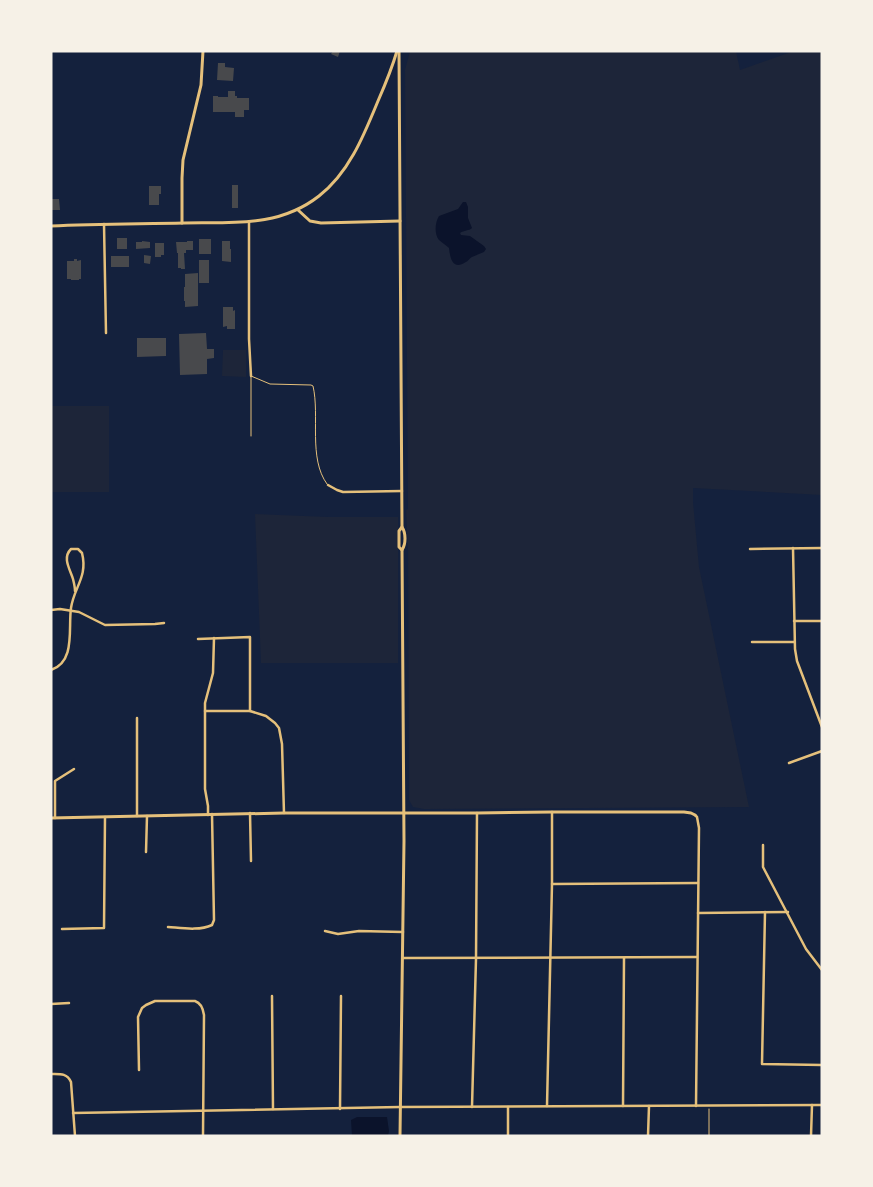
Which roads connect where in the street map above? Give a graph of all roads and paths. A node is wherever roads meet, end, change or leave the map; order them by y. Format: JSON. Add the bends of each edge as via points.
{"nodes":[{"id":1,"x":203,"y":51,"type":"edge"},
{"id":2,"x":398,"y":51,"type":"edge"},
{"id":3,"x":298,"y":210,"type":"junction"},
{"id":4,"x":400,"y":221,"type":"junction"},
{"id":5,"x":249,"y":222,"type":"junction"},
{"id":6,"x":182,"y":223,"type":"junction"},
{"id":7,"x":104,"y":224,"type":"junction"},
{"id":8,"x":51,"y":226,"type":"edge"},
{"id":9,"x":106,"y":333,"type":"dead end"},
{"id":10,"x":251,"y":376,"type":"junction"},
{"id":11,"x":251,"y":436,"type":"dead end"},
{"id":12,"x":328,"y":484,"type":"joint"},
{"id":13,"x":402,"y":491,"type":"junction"},
{"id":14,"x":750,"y":548,"type":"dead end"},
{"id":15,"x":793,"y":548,"type":"junction"},
{"id":16,"x":822,"y":548,"type":"edge"},
{"id":17,"x":75,"y":591,"type":"junction"},
{"id":18,"x":51,"y":610,"type":"edge"},
{"id":19,"x":70,"y":610,"type":"junction"},
{"id":20,"x":794,"y":621,"type":"junction"},
{"id":21,"x":822,"y":621,"type":"edge"},
{"id":22,"x":164,"y":622,"type":"dead end"},
{"id":23,"x":214,"y":638,"type":"junction"},
{"id":24,"x":198,"y":639,"type":"dead end"},
{"id":25,"x":752,"y":642,"type":"dead end"},
{"id":26,"x":794,"y":642,"type":"junction"},
{"id":27,"x":51,"y":670,"type":"edge"},
{"id":28,"x":250,"y":710,"type":"junction"},
{"id":29,"x":205,"y":711,"type":"junction"},
{"id":30,"x":137,"y":718,"type":"dead end"},
{"id":31,"x":822,"y":727,"type":"edge"},
{"id":32,"x":822,"y":751,"type":"edge"},
{"id":33,"x":789,"y":763,"type":"dead end"},
{"id":34,"x":74,"y":769,"type":"dead end"},
{"id":35,"x":404,"y":812,"type":"junction"},
{"id":36,"x":552,"y":812,"type":"junction"},
{"id":37,"x":284,"y":813,"type":"junction"},
{"id":38,"x":210,"y":814,"type":"junction"},
{"id":39,"x":250,"y":814,"type":"junction"},
{"id":40,"x":477,"y":814,"type":"junction"},
{"id":41,"x":695,"y":815,"type":"joint"},
{"id":42,"x":137,"y":816,"type":"junction"},
{"id":43,"x":147,"y":816,"type":"junction"},
{"id":44,"x":105,"y":817,"type":"junction"},
{"id":45,"x":53,"y":818,"type":"edge"},
{"id":46,"x":763,"y":845,"type":"dead end"},
{"id":47,"x":146,"y":852,"type":"dead end"},
{"id":48,"x":250,"y":860,"type":"dead end"},
{"id":49,"x":698,"y":883,"type":"junction"},
{"id":50,"x":552,"y":884,"type":"junction"},
{"id":51,"x":765,"y":912,"type":"junction"},
{"id":52,"x":788,"y":912,"type":"junction"},
{"id":53,"x":698,"y":913,"type":"junction"},
{"id":54,"x":168,"y":927,"type":"dead end"},
{"id":55,"x":62,"y":929,"type":"dead end"},
{"id":56,"x":325,"y":931,"type":"dead end"},
{"id":57,"x":403,"y":932,"type":"junction"},
{"id":58,"x":697,"y":957,"type":"junction"},
{"id":59,"x":403,"y":958,"type":"junction"},
{"id":60,"x":550,"y":958,"type":"junction"},
{"id":61,"x":624,"y":958,"type":"junction"},
{"id":62,"x":476,"y":959,"type":"junction"},
{"id":63,"x":822,"y":970,"type":"edge"},
{"id":64,"x":272,"y":996,"type":"dead end"},
{"id":65,"x":341,"y":996,"type":"dead end"},
{"id":66,"x":69,"y":1003,"type":"dead end"},
{"id":67,"x":51,"y":1004,"type":"edge"},
{"id":68,"x":822,"y":1065,"type":"edge"},
{"id":69,"x":139,"y":1070,"type":"dead end"},
{"id":70,"x":51,"y":1074,"type":"edge"},
{"id":71,"x":812,"y":1105,"type":"junction"},
{"id":72,"x":822,"y":1105,"type":"edge"},
{"id":73,"x":547,"y":1106,"type":"junction"},
{"id":74,"x":623,"y":1106,"type":"junction"},
{"id":75,"x":649,"y":1106,"type":"junction"},
{"id":76,"x":696,"y":1106,"type":"junction"},
{"id":77,"x":709,"y":1106,"type":"junction"},
{"id":78,"x":472,"y":1107,"type":"junction"},
{"id":79,"x":508,"y":1107,"type":"junction"},
{"id":80,"x":400,"y":1108,"type":"junction"},
{"id":81,"x":340,"y":1109,"type":"junction"},
{"id":82,"x":273,"y":1110,"type":"junction"},
{"id":83,"x":203,"y":1112,"type":"junction"},
{"id":84,"x":73,"y":1113,"type":"junction"},
{"id":85,"x":75,"y":1136,"type":"edge"},
{"id":86,"x":203,"y":1136,"type":"edge"},
{"id":87,"x":400,"y":1136,"type":"edge"},
{"id":88,"x":508,"y":1136,"type":"edge"},
{"id":89,"x":648,"y":1136,"type":"edge"},
{"id":90,"x":709,"y":1136,"type":"edge"},
{"id":91,"x":811,"y":1136,"type":"edge"}],
"edges":[{"from":1,"to":6,"type":"street","via":[[201,85],[183,160]]},
{"from":2,"to":3,"type":"street","via":[[350,161],[325,191]]},
{"from":2,"to":4,"type":"street"},
{"from":3,"to":4,"type":"street","via":[[310,221],[321,223]]},
{"from":3,"to":5,"type":"street"},
{"from":4,"to":13,"type":"street"},
{"from":5,"to":6,"type":"street"},
{"from":5,"to":10,"type":"street"},
{"from":6,"to":7,"type":"street"},
{"from":7,"to":8,"type":"street"},
{"from":7,"to":9,"type":"street"},
{"from":10,"to":11,"type":"lane"},
{"from":10,"to":12,"type":"lane","via":[[270,384],[313,386],[317,454]]},
{"from":12,"to":13,"type":"street","via":[[343,492]]},
{"from":13,"to":35,"type":"street","via":[[402,527],[405,531],[402,550]]},
{"from":14,"to":15,"type":"street"},
{"from":15,"to":16,"type":"street"},
{"from":15,"to":20,"type":"street"},
{"from":17,"to":17,"type":"street","via":[[84,572],[83,556],[78,549],[71,549],[67,562]]},
{"from":17,"to":19,"type":"street"},
{"from":18,"to":19,"type":"street"},
{"from":19,"to":22,"type":"street","via":[[105,626]]},
{"from":19,"to":27,"type":"street","via":[[68,650],[60,666]]},
{"from":20,"to":21,"type":"street"},
{"from":20,"to":26,"type":"street"},
{"from":23,"to":24,"type":"street"},
{"from":23,"to":28,"type":"street","via":[[250,637]]},
{"from":23,"to":29,"type":"street","via":[[213,673],[204,703]]},
{"from":25,"to":26,"type":"street"},
{"from":26,"to":31,"type":"street"},
{"from":28,"to":29,"type":"street"},
{"from":28,"to":37,"type":"street","via":[[266,716],[279,728]]},
{"from":29,"to":38,"type":"street","via":[[205,789]]},
{"from":30,"to":42,"type":"street"},
{"from":32,"to":33,"type":"street"},
{"from":34,"to":45,"type":"street","via":[[55,781]]},
{"from":35,"to":37,"type":"street"},
{"from":35,"to":40,"type":"street"},
{"from":35,"to":57,"type":"street"},
{"from":36,"to":40,"type":"street"},
{"from":36,"to":41,"type":"street","via":[[684,812]]},
{"from":36,"to":50,"type":"street"},
{"from":37,"to":39,"type":"street"},
{"from":38,"to":39,"type":"street"},
{"from":38,"to":43,"type":"street"},
{"from":38,"to":54,"type":"street","via":[[214,920],[207,927]]},
{"from":39,"to":48,"type":"street"},
{"from":40,"to":62,"type":"street"},
{"from":41,"to":49,"type":"street","via":[[699,828]]},
{"from":42,"to":43,"type":"street"},
{"from":42,"to":44,"type":"street"},
{"from":43,"to":47,"type":"street"},
{"from":44,"to":45,"type":"street"},
{"from":44,"to":55,"type":"street","via":[[104,928]]},
{"from":46,"to":52,"type":"street","via":[[763,867]]},
{"from":49,"to":50,"type":"street"},
{"from":49,"to":53,"type":"street"},
{"from":50,"to":60,"type":"street"},
{"from":51,"to":52,"type":"street"},
{"from":51,"to":53,"type":"street"},
{"from":51,"to":68,"type":"street","via":[[762,1064]]},
{"from":52,"to":63,"type":"street","via":[[806,949]]},
{"from":53,"to":58,"type":"street"},
{"from":56,"to":57,"type":"street","via":[[338,934],[359,930]]},
{"from":57,"to":59,"type":"street"},
{"from":58,"to":61,"type":"street"},
{"from":58,"to":76,"type":"street"},
{"from":59,"to":62,"type":"street"},
{"from":59,"to":80,"type":"street"},
{"from":60,"to":61,"type":"street"},
{"from":60,"to":62,"type":"street"},
{"from":60,"to":73,"type":"street"},
{"from":61,"to":74,"type":"street"},
{"from":62,"to":78,"type":"street"},
{"from":64,"to":82,"type":"street"},
{"from":65,"to":81,"type":"street"},
{"from":66,"to":67,"type":"street"},
{"from":69,"to":83,"type":"street","via":[[138,1017],[142,1008],[155,1001],[198,1002],[204,1015]]},
{"from":70,"to":84,"type":"street","via":[[65,1075],[70,1079]]},
{"from":71,"to":72,"type":"street"},
{"from":71,"to":77,"type":"street"},
{"from":71,"to":91,"type":"street"},
{"from":73,"to":74,"type":"street"},
{"from":73,"to":79,"type":"street"},
{"from":74,"to":75,"type":"street"},
{"from":75,"to":76,"type":"street"},
{"from":75,"to":89,"type":"street"},
{"from":76,"to":77,"type":"street"},
{"from":77,"to":90,"type":"path"},
{"from":78,"to":79,"type":"street"},
{"from":78,"to":80,"type":"street"},
{"from":79,"to":88,"type":"street"},
{"from":80,"to":81,"type":"street"},
{"from":80,"to":87,"type":"street"},
{"from":81,"to":82,"type":"street"},
{"from":82,"to":83,"type":"street"},
{"from":83,"to":84,"type":"street"},
{"from":83,"to":86,"type":"street"},
{"from":84,"to":85,"type":"street"}]}
